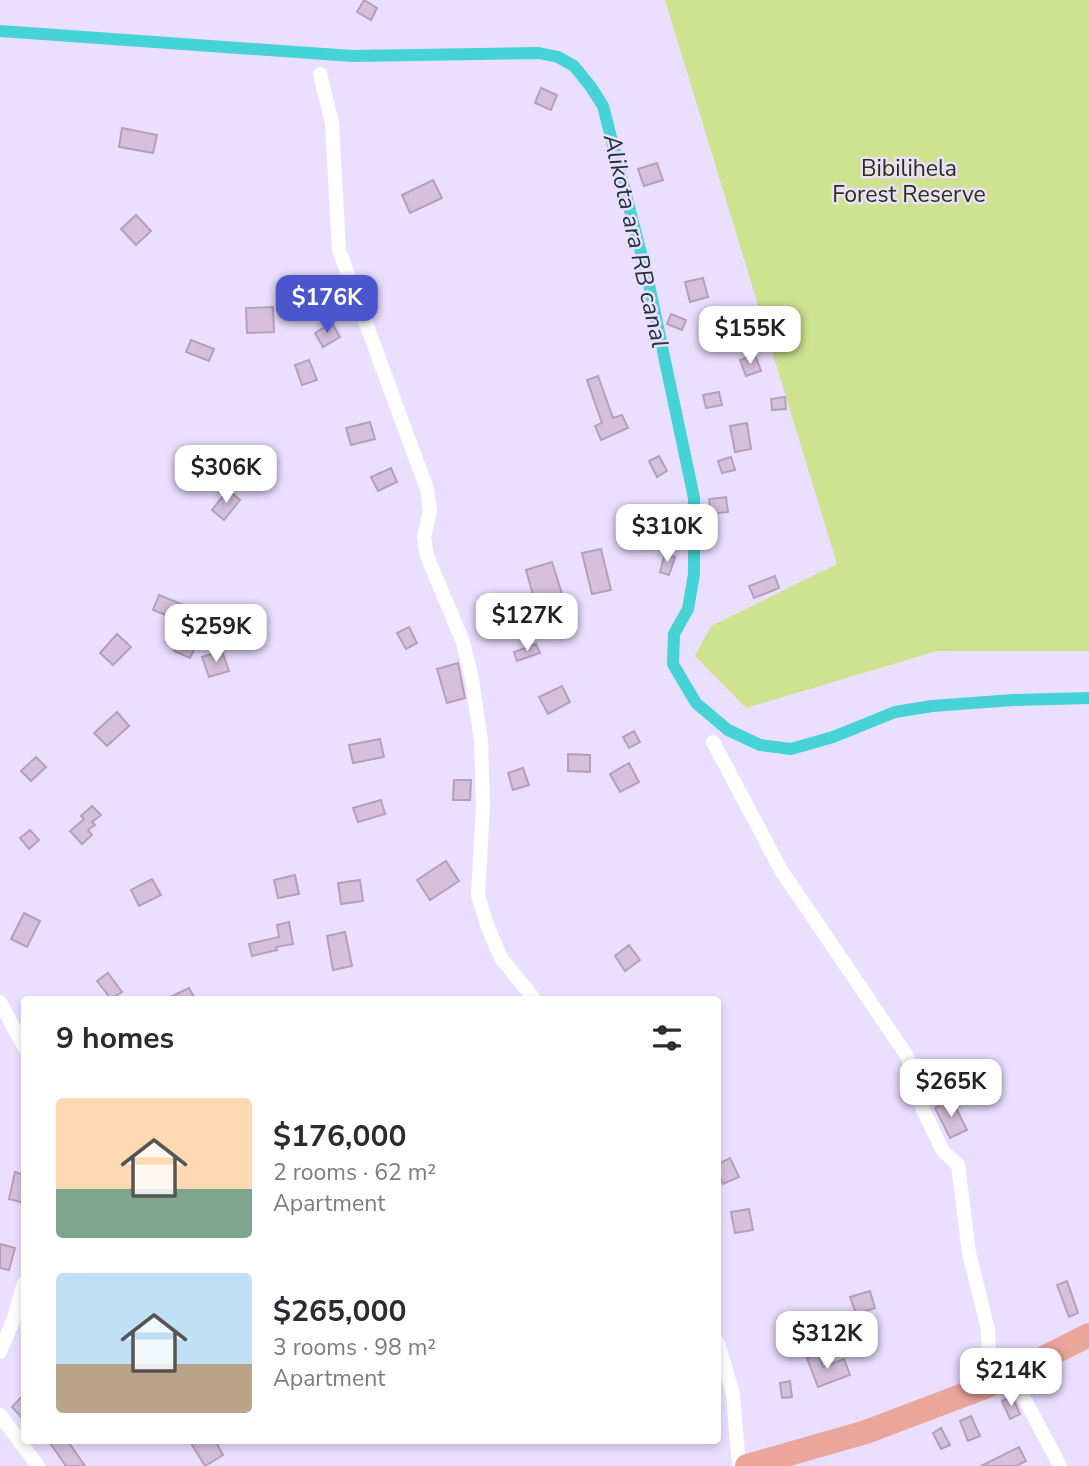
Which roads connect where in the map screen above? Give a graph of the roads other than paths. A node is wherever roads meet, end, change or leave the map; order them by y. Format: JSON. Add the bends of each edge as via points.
{"nodes":[{"id":1,"x":320,"y":74,"type":"dead end"},
{"id":2,"x":713,"y":742,"type":"dead end"},
{"id":3,"x":532,"y":996,"type":"edge"},
{"id":4,"x":0,"y":1002,"type":"edge"},
{"id":5,"x":21,"y":1041,"type":"edge"},
{"id":6,"x":21,"y":1295,"type":"edge"},
{"id":7,"x":1089,"y":1335,"type":"edge"},
{"id":8,"x":0,"y":1352,"type":"edge"},
{"id":9,"x":721,"y":1353,"type":"edge"},
{"id":10,"x":1001,"y":1380,"type":"junction"},
{"id":11,"x":0,"y":1415,"type":"edge"},
{"id":12,"x":21,"y":1443,"type":"edge"},
{"id":13,"x":22,"y":1444,"type":"edge"},
{"id":14,"x":38,"y":1466,"type":"edge"},
{"id":15,"x":739,"y":1466,"type":"edge"},
{"id":16,"x":747,"y":1466,"type":"edge"},
{"id":17,"x":1060,"y":1466,"type":"edge"}],
"edges":[{"from":1,"to":3,"type":"street","via":[[332,123],[339,250],[427,489],[427,556],[463,642],[472,680],[481,741],[483,806],[478,895],[501,958]]},
{"from":2,"to":10,"type":"street","via":[[781,870],[907,1056],[923,1110],[943,1151],[958,1165],[969,1253]]},
{"from":4,"to":5,"type":"street"},
{"from":6,"to":8,"type":"street"},
{"from":7,"to":10,"type":"highway"},
{"from":9,"to":15,"type":"street","via":[[733,1394]]},
{"from":10,"to":16,"type":"highway","via":[[866,1432]]},
{"from":10,"to":17,"type":"street"},
{"from":11,"to":12,"type":"street"},
{"from":13,"to":14,"type":"street"}]}
